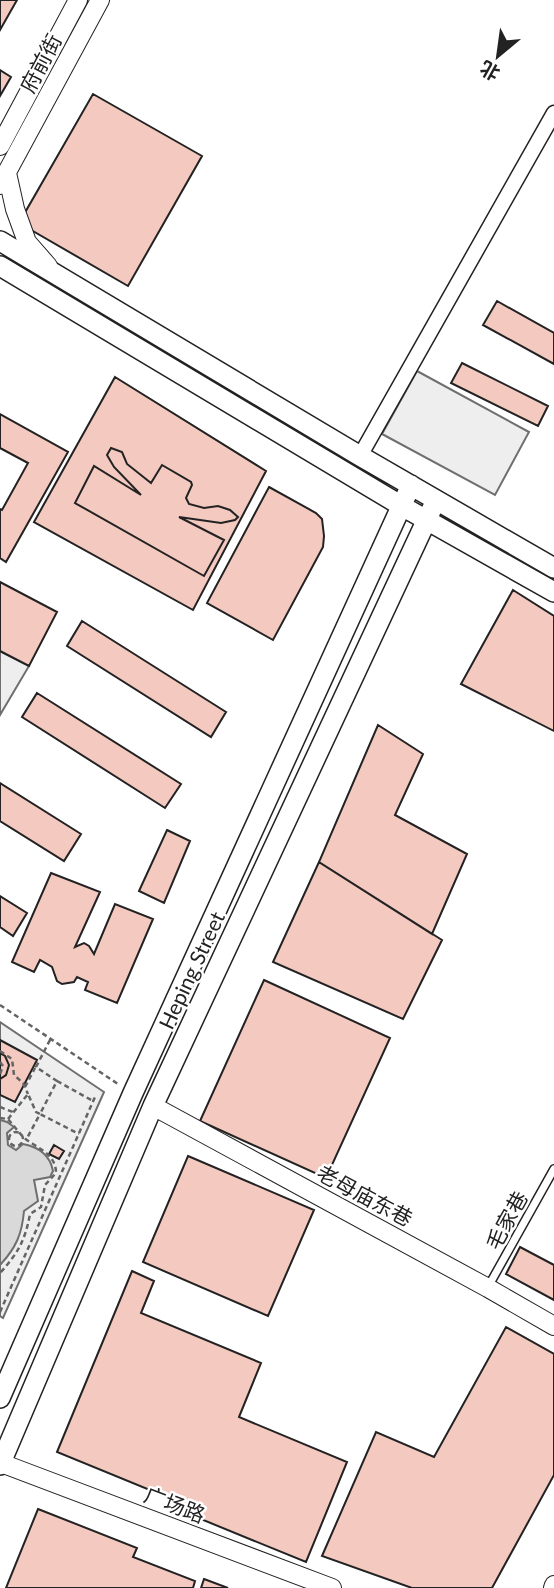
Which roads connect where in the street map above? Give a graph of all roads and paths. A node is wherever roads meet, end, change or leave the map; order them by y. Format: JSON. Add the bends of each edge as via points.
{"nodes":[{"id":1,"x":78,"y":0,"type":"edge"},
{"id":2,"x":100,"y":0,"type":"edge"},
{"id":3,"x":554,"y":113,"type":"edge"},
{"id":4,"x":0,"y":146,"type":"edge"},
{"id":5,"x":3,"y":179,"type":"edge"},
{"id":6,"x":0,"y":241,"type":"edge"},
{"id":7,"x":0,"y":266,"type":"edge"},
{"id":8,"x":58,"y":276,"type":"junction"},
{"id":9,"x":360,"y":456,"type":"junction"},
{"id":10,"x":411,"y":485,"type":"junction"},
{"id":11,"x":436,"y":500,"type":"junction"},
{"id":12,"x":400,"y":505,"type":"junction"},
{"id":13,"x":426,"y":519,"type":"junction"},
{"id":14,"x":554,"y":568,"type":"edge"},
{"id":15,"x":554,"y":592,"type":"edge"},
{"id":16,"x":0,"y":1004,"type":"edge"},
{"id":17,"x":51,"y":1039,"type":"junction"},
{"id":18,"x":0,"y":1051,"type":"edge"},
{"id":19,"x":0,"y":1062,"type":"edge"},
{"id":20,"x":36,"y":1067,"type":"junction"},
{"id":21,"x":0,"y":1074,"type":"edge"},
{"id":22,"x":57,"y":1081,"type":"junction"},
{"id":23,"x":25,"y":1087,"type":"junction"},
{"id":24,"x":133,"y":1093,"type":"junction"},
{"id":25,"x":28,"y":1094,"type":"junction"},
{"id":26,"x":153,"y":1106,"type":"junction"},
{"id":27,"x":0,"y":1107,"type":"edge"},
{"id":28,"x":13,"y":1113,"type":"junction"},
{"id":29,"x":40,"y":1114,"type":"junction"},
{"id":30,"x":0,"y":1118,"type":"edge"},
{"id":31,"x":8,"y":1119,"type":"junction"},
{"id":32,"x":20,"y":1134,"type":"junction"},
{"id":33,"x":79,"y":1134,"type":"junction"},
{"id":34,"x":26,"y":1140,"type":"junction"},
{"id":35,"x":554,"y":1169,"type":"edge"},
{"id":36,"x":0,"y":1273,"type":"edge"},
{"id":37,"x":488,"y":1287,"type":"junction"},
{"id":38,"x":0,"y":1312,"type":"edge"},
{"id":39,"x":554,"y":1326,"type":"edge"},
{"id":40,"x":0,"y":1398,"type":"edge"},
{"id":41,"x":1,"y":1464,"type":"edge"},
{"id":42,"x":332,"y":1588,"type":"edge"}],
"edges":[{"from":1,"to":4,"type":"street","name":"府前街"},
{"from":2,"to":5,"type":"street","name":"府前街"},
{"from":3,"to":9,"type":"street"},
{"from":5,"to":8,"type":"street","via":[[27,242]]},
{"from":6,"to":8,"type":"main road"},
{"from":7,"to":12,"type":"main road"},
{"from":8,"to":9,"type":"main road"},
{"from":9,"to":10,"type":"main road"},
{"from":10,"to":11,"type":"main road"},
{"from":10,"to":12,"type":"main road","name":"Heping Street"},
{"from":11,"to":13,"type":"main road","name":"Heping Street"},
{"from":11,"to":14,"type":"main road"},
{"from":12,"to":13,"type":"main road"},
{"from":12,"to":24,"type":"main road","name":"Heping Street"},
{"from":13,"to":15,"type":"main road"},
{"from":13,"to":26,"type":"main road","name":"Heping Street"},
{"from":16,"to":17,"type":"path"},
{"from":17,"to":20,"type":"path"},
{"from":17,"to":24,"type":"path"},
{"from":18,"to":23,"type":"path","via":[[12,1059],[14,1076]]},
{"from":19,"to":21,"type":"path"},
{"from":20,"to":22,"type":"path"},
{"from":20,"to":23,"type":"path"},
{"from":22,"to":29,"type":"path"},
{"from":22,"to":33,"type":"path","via":[[94,1099]]},
{"from":23,"to":25,"type":"path"},
{"from":24,"to":40,"type":"main road","name":"Heping Street"},
{"from":25,"to":28,"type":"path"},
{"from":25,"to":29,"type":"path"},
{"from":26,"to":37,"type":"street","name":"老母庙东巷"},
{"from":26,"to":41,"type":"main road","name":"Heping Street"},
{"from":27,"to":28,"type":"path"},
{"from":28,"to":31,"type":"path"},
{"from":29,"to":33,"type":"path"},
{"from":29,"to":34,"type":"path"},
{"from":30,"to":31,"type":"path"},
{"from":31,"to":32,"type":"path"},
{"from":32,"to":32,"type":"path","via":[[12,1133],[10,1144],[21,1145]]},
{"from":32,"to":34,"type":"path"},
{"from":33,"to":38,"type":"path"},
{"from":34,"to":36,"type":"path","via":[[50,1157],[57,1173],[46,1185],[41,1207],[30,1214],[16,1256]]},
{"from":35,"to":37,"type":"lane","name":"毛家巷"},
{"from":37,"to":39,"type":"street","name":"老母庙东巷"},
{"from":41,"to":42,"type":"street","name":"广场路"}]}
